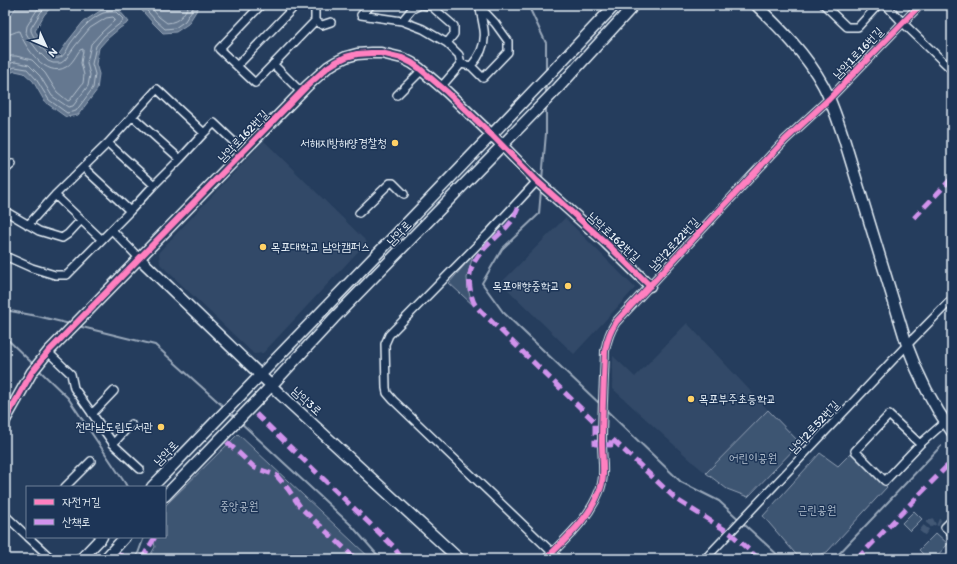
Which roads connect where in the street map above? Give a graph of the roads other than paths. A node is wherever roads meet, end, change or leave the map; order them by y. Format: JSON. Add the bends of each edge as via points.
{"nodes":[{"id":1,"x":261,"y":5,"type":"edge"},
{"id":2,"x":296,"y":5,"type":"edge"},
{"id":3,"x":371,"y":5,"type":"edge"},
{"id":4,"x":420,"y":5,"type":"edge"},
{"id":5,"x":423,"y":5,"type":"edge"},
{"id":6,"x":615,"y":5,"type":"edge"},
{"id":7,"x":634,"y":5,"type":"edge"},
{"id":8,"x":824,"y":5,"type":"edge"},
{"id":9,"x":878,"y":5,"type":"edge"},
{"id":10,"x":886,"y":5,"type":"edge"},
{"id":11,"x":920,"y":5,"type":"edge"},
{"id":12,"x":314,"y":6,"type":"edge"},
{"id":13,"x":479,"y":6,"type":"edge"},
{"id":14,"x":757,"y":6,"type":"edge"},
{"id":15,"x":315,"y":21,"type":"junction"},
{"id":16,"x":402,"y":21,"type":"junction"},
{"id":17,"x":331,"y":22,"type":"dead end"},
{"id":18,"x":903,"y":23,"type":"junction"},
{"id":19,"x":447,"y":43,"type":"junction"},
{"id":20,"x":272,"y":64,"type":"junction"},
{"id":21,"x":462,"y":64,"type":"junction"},
{"id":22,"x":238,"y":66,"type":"junction"},
{"id":23,"x":471,"y":66,"type":"junction"},
{"id":24,"x":422,"y":70,"type":"junction"},
{"id":25,"x":952,"y":70,"type":"edge"},
{"id":26,"x":441,"y":87,"type":"junction"},
{"id":27,"x":301,"y":92,"type":"junction"},
{"id":28,"x":397,"y":95,"type":"dead end"},
{"id":29,"x":829,"y":99,"type":"junction"},
{"id":30,"x":132,"y":116,"type":"junction"},
{"id":31,"x":204,"y":133,"type":"junction"},
{"id":32,"x":492,"y":135,"type":"junction"},
{"id":33,"x":233,"y":141,"type":"dead end"},
{"id":34,"x":108,"y":143,"type":"junction"},
{"id":35,"x":502,"y":145,"type":"junction"},
{"id":36,"x":180,"y":159,"type":"junction"},
{"id":37,"x":12,"y":164,"type":"dead end"},
{"id":38,"x":84,"y":168,"type":"junction"},
{"id":39,"x":5,"y":170,"type":"edge"},
{"id":40,"x":538,"y":182,"type":"junction"},
{"id":41,"x":154,"y":185,"type":"junction"},
{"id":42,"x":404,"y":194,"type":"dead end"},
{"id":43,"x":55,"y":195,"type":"junction"},
{"id":44,"x":5,"y":211,"type":"edge"},
{"id":45,"x":130,"y":211,"type":"junction"},
{"id":46,"x":359,"y":213,"type":"dead end"},
{"id":47,"x":81,"y":220,"type":"junction"},
{"id":48,"x":28,"y":225,"type":"junction"},
{"id":49,"x":112,"y":230,"type":"junction"},
{"id":50,"x":101,"y":239,"type":"junction"},
{"id":51,"x":5,"y":256,"type":"edge"},
{"id":52,"x":140,"y":259,"type":"junction"},
{"id":53,"x":650,"y":286,"type":"junction"},
{"id":54,"x":952,"y":299,"type":"edge"},
{"id":55,"x":907,"y":345,"type":"junction"},
{"id":56,"x":47,"y":354,"type":"junction"},
{"id":57,"x":261,"y":374,"type":"junction"},
{"id":58,"x":272,"y":385,"type":"junction"},
{"id":59,"x":114,"y":391,"type":"dead end"},
{"id":60,"x":92,"y":414,"type":"junction"},
{"id":61,"x":5,"y":420,"type":"edge"},
{"id":62,"x":945,"y":422,"type":"junction"},
{"id":63,"x":131,"y":424,"type":"dead end"},
{"id":64,"x":952,"y":432,"type":"edge"},
{"id":65,"x":113,"y":444,"type":"junction"},
{"id":66,"x":920,"y":444,"type":"junction"},
{"id":67,"x":90,"y":461,"type":"dead end"},
{"id":68,"x":140,"y":469,"type":"dead end"},
{"id":69,"x":66,"y":486,"type":"edge"},
{"id":70,"x":153,"y":486,"type":"edge"},
{"id":71,"x":166,"y":495,"type":"edge"},
{"id":72,"x":5,"y":515,"type":"edge"},
{"id":73,"x":952,"y":520,"type":"edge"},
{"id":74,"x":26,"y":532,"type":"edge"},
{"id":75,"x":952,"y":533,"type":"edge"},
{"id":76,"x":32,"y":538,"type":"edge"},
{"id":77,"x":101,"y":538,"type":"edge"},
{"id":78,"x":124,"y":538,"type":"edge"},
{"id":79,"x":552,"y":552,"type":"junction"},
{"id":80,"x":52,"y":559,"type":"edge"},
{"id":81,"x":81,"y":559,"type":"edge"},
{"id":82,"x":105,"y":559,"type":"edge"},
{"id":83,"x":459,"y":559,"type":"edge"},
{"id":84,"x":546,"y":559,"type":"edge"},
{"id":85,"x":559,"y":559,"type":"edge"},
{"id":86,"x":705,"y":559,"type":"edge"}],
"edges":[{"from":1,"to":22,"type":"street","via":[[219,49]]},
{"from":2,"to":22,"type":"street"},
{"from":3,"to":16,"type":"street","via":[[361,15]]},
{"from":4,"to":16,"type":"street","via":[[412,9]]},
{"from":5,"to":19,"type":"street","via":[[431,6],[454,26],[454,34]]},
{"from":6,"to":32,"type":"street","name":"남악로"},
{"from":7,"to":35,"type":"street","name":"남악로"},
{"from":8,"to":9,"type":"street","via":[[847,27],[858,27]]},
{"from":10,"to":18,"type":"street"},
{"from":11,"to":18,"type":"street","name":"남악1로16번길"},
{"from":12,"to":15,"type":"street"},
{"from":13,"to":23,"type":"street","via":[[485,32],[483,47]]},
{"from":13,"to":23,"type":"street","via":[[508,41],[508,52],[484,78]]},
{"from":14,"to":29,"type":"street","via":[[806,58]]},
{"from":15,"to":17,"type":"street","via":[[322,25]]},
{"from":15,"to":20,"type":"street"},
{"from":16,"to":19,"type":"street"},
{"from":18,"to":25,"type":"street"},
{"from":18,"to":29,"type":"street","name":"남악1로16번길"},
{"from":19,"to":21,"type":"street","via":[[459,55]]},
{"from":20,"to":22,"type":"street","via":[[255,83]]},
{"from":20,"to":27,"type":"street"},
{"from":21,"to":23,"type":"street"},
{"from":21,"to":26,"type":"street"},
{"from":24,"to":26,"type":"street","name":"남악로162번길"},
{"from":24,"to":27,"type":"street","name":"남악로162번길","via":[[402,58],[381,52],[358,54],[328,67]]},
{"from":24,"to":28,"type":"street"},
{"from":26,"to":32,"type":"street","name":"남악로162번길"},
{"from":27,"to":52,"type":"street","name":"남악로162번길"},
{"from":29,"to":53,"type":"street","name":"남악2로22번길","via":[[786,140]]},
{"from":29,"to":55,"type":"street","via":[[849,154]]},
{"from":30,"to":31,"type":"street","via":[[157,89]]},
{"from":30,"to":34,"type":"street"},
{"from":30,"to":36,"type":"street"},
{"from":31,"to":33,"type":"street","via":[[214,123]]},
{"from":31,"to":36,"type":"street"},
{"from":32,"to":35,"type":"street","name":"남악로162번길"},
{"from":32,"to":57,"type":"street","name":"남악로"},
{"from":34,"to":38,"type":"street"},
{"from":34,"to":41,"type":"street"},
{"from":35,"to":40,"type":"street","name":"남악로162번길"},
{"from":35,"to":58,"type":"street","name":"남악로"},
{"from":36,"to":41,"type":"street"},
{"from":37,"to":39,"type":"street"},
{"from":38,"to":43,"type":"street"},
{"from":38,"to":45,"type":"street"},
{"from":40,"to":53,"type":"street","name":"남악로162번길"},
{"from":40,"to":79,"type":"street","via":[[390,335],[385,344],[386,388],[393,400]]},
{"from":41,"to":45,"type":"street"},
{"from":42,"to":46,"type":"street","via":[[390,183]]},
{"from":43,"to":47,"type":"street"},
{"from":43,"to":48,"type":"street"},
{"from":44,"to":48,"type":"street"},
{"from":45,"to":49,"type":"street"},
{"from":47,"to":48,"type":"street","via":[[62,238]]},
{"from":47,"to":50,"type":"street"},
{"from":49,"to":50,"type":"street"},
{"from":49,"to":52,"type":"street"},
{"from":50,"to":51,"type":"street","via":[[67,275],[55,275]]},
{"from":52,"to":56,"type":"street","name":"남악로162번길"},
{"from":52,"to":57,"type":"street","name":"남악3로"},
{"from":53,"to":79,"type":"street","name":"남악2로22번길","via":[[621,316],[608,338],[604,376],[604,464],[600,491],[584,518]]},
{"from":54,"to":55,"type":"street","name":"남악2로52번길"},
{"from":55,"to":62,"type":"street","via":[[915,367]]},
{"from":55,"to":86,"type":"street","name":"남악2로52번길"},
{"from":56,"to":60,"type":"street","via":[[71,374],[74,388]]},
{"from":56,"to":61,"type":"street","name":"남악로162번길","via":[[32,372]]},
{"from":57,"to":58,"type":"street","name":"남악3로"},
{"from":57,"to":70,"type":"street","name":"남악로"},
{"from":58,"to":71,"type":"street","name":"남악로"},
{"from":58,"to":83,"type":"street","name":"남악3로"},
{"from":59,"to":60,"type":"street"},
{"from":60,"to":65,"type":"street"},
{"from":62,"to":64,"type":"street"},
{"from":62,"to":66,"type":"street"},
{"from":63,"to":65,"type":"street"},
{"from":65,"to":68,"type":"street"},
{"from":66,"to":66,"type":"street","via":[[885,481],[855,451],[889,415]]},
{"from":67,"to":69,"type":"street"},
{"from":72,"to":74,"type":"street"},
{"from":73,"to":75,"type":"street","via":[[943,525]]},
{"from":76,"to":80,"type":"street"},
{"from":77,"to":81,"type":"street"},
{"from":78,"to":82,"type":"street"},
{"from":79,"to":84,"type":"street","name":"남악2로22번길"},
{"from":79,"to":85,"type":"street"}]}
